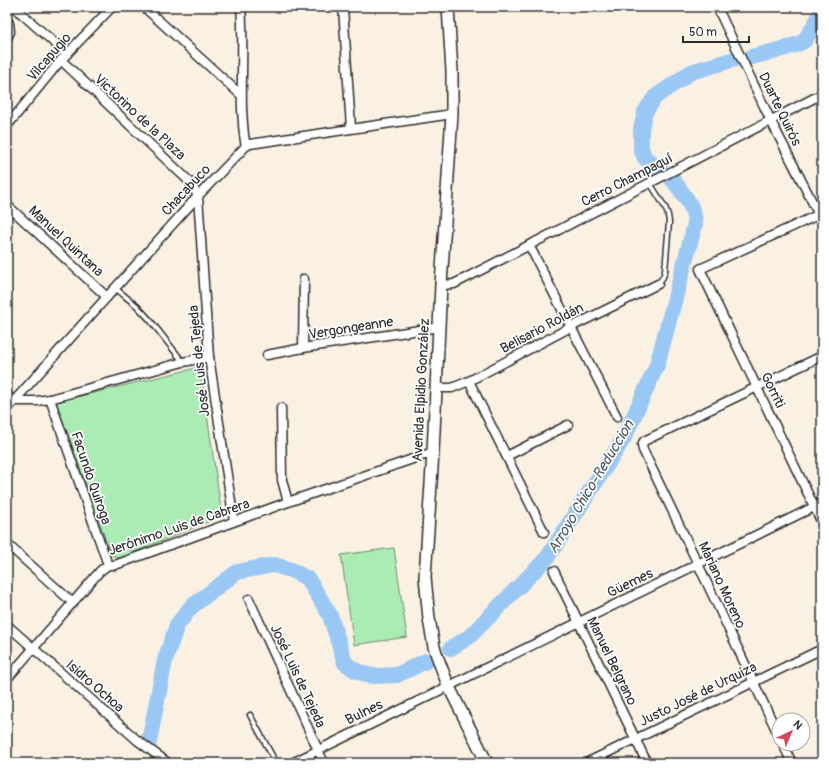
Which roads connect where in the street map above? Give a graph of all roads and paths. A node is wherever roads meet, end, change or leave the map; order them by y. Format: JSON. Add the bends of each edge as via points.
{"nodes":[{"id":1,"x":14,"y":7,"type":"edge"},
{"id":2,"x":112,"y":7,"type":"edge"},
{"id":3,"x":144,"y":7,"type":"edge"},
{"id":4,"x":241,"y":7,"type":"edge"},
{"id":5,"x":343,"y":7,"type":"edge"},
{"id":6,"x":448,"y":7,"type":"edge"},
{"id":7,"x":717,"y":7,"type":"edge"},
{"id":8,"x":7,"y":22,"type":"edge"},
{"id":9,"x":7,"y":38,"type":"edge"},
{"id":10,"x":67,"y":54,"type":"junction"},
{"id":11,"x":61,"y":60,"type":"junction"},
{"id":12,"x":822,"y":94,"type":"edge"},
{"id":13,"x":242,"y":95,"type":"junction"},
{"id":14,"x":452,"y":114,"type":"junction"},
{"id":15,"x":771,"y":121,"type":"junction"},
{"id":16,"x":7,"y":126,"type":"edge"},
{"id":17,"x":351,"y":128,"type":"junction"},
{"id":18,"x":246,"y":146,"type":"junction"},
{"id":19,"x":650,"y":183,"type":"junction"},
{"id":20,"x":198,"y":196,"type":"junction"},
{"id":21,"x":7,"y":205,"type":"edge"},
{"id":22,"x":821,"y":216,"type":"edge"},
{"id":23,"x":530,"y":245,"type":"junction"},
{"id":24,"x":304,"y":279,"type":"dead end"},
{"id":25,"x":658,"y":284,"type":"joint"},
{"id":26,"x":441,"y":285,"type":"junction"},
{"id":27,"x":115,"y":288,"type":"junction"},
{"id":28,"x":107,"y":297,"type":"junction"},
{"id":29,"x":439,"y":327,"type":"junction"},
{"id":30,"x":571,"y":327,"type":"junction"},
{"id":31,"x":303,"y":348,"type":"junction"},
{"id":32,"x":267,"y":355,"type":"dead end"},
{"id":33,"x":822,"y":356,"type":"edge"},
{"id":34,"x":209,"y":357,"type":"junction"},
{"id":35,"x":183,"y":362,"type":"junction"},
{"id":36,"x":469,"y":381,"type":"junction"},
{"id":37,"x":757,"y":387,"type":"junction"},
{"id":38,"x":436,"y":388,"type":"junction"},
{"id":39,"x":10,"y":399,"type":"edge"},
{"id":40,"x":50,"y":399,"type":"junction"},
{"id":41,"x":282,"y":408,"type":"dead end"},
{"id":42,"x":7,"y":409,"type":"edge"},
{"id":43,"x":617,"y":417,"type":"dead end"},
{"id":44,"x":568,"y":426,"type":"dead end"},
{"id":45,"x":433,"y":452,"type":"junction"},
{"id":46,"x":507,"y":456,"type":"junction"},
{"id":47,"x":288,"y":502,"type":"junction"},
{"id":48,"x":822,"y":503,"type":"edge"},
{"id":49,"x":814,"y":507,"type":"junction"},
{"id":50,"x":234,"y":521,"type":"junction"},
{"id":51,"x":822,"y":523,"type":"edge"},
{"id":52,"x":544,"y":532,"type":"dead end"},
{"id":53,"x":7,"y":544,"type":"edge"},
{"id":54,"x":698,"y":564,"type":"junction"},
{"id":55,"x":108,"y":565,"type":"junction"},
{"id":56,"x":554,"y":571,"type":"dead end"},
{"id":57,"x":249,"y":599,"type":"dead end"},
{"id":58,"x":73,"y":603,"type":"junction"},
{"id":59,"x":579,"y":623,"type":"junction"},
{"id":60,"x":7,"y":625,"type":"edge"},
{"id":61,"x":34,"y":649,"type":"junction"},
{"id":62,"x":822,"y":649,"type":"edge"},
{"id":63,"x":7,"y":679,"type":"edge"},
{"id":64,"x":753,"y":681,"type":"junction"},
{"id":65,"x":448,"y":685,"type":"junction"},
{"id":66,"x":250,"y":716,"type":"dead end"},
{"id":67,"x":771,"y":719,"type":"edge"},
{"id":68,"x":635,"y":739,"type":"junction"},
{"id":69,"x":318,"y":750,"type":"junction"},
{"id":70,"x":787,"y":752,"type":"edge"},
{"id":71,"x":168,"y":763,"type":"edge"},
{"id":72,"x":276,"y":763,"type":"edge"},
{"id":73,"x":292,"y":763,"type":"edge"},
{"id":74,"x":324,"y":763,"type":"edge"},
{"id":75,"x":487,"y":763,"type":"edge"},
{"id":76,"x":586,"y":763,"type":"edge"},
{"id":77,"x":647,"y":763,"type":"edge"},
{"id":78,"x":792,"y":763,"type":"edge"}],
"edges":[{"from":1,"to":10,"type":"street"},
{"from":2,"to":10,"type":"street","name":"Vilcapugio"},
{"from":3,"to":13,"type":"street"},
{"from":4,"to":13,"type":"street"},
{"from":5,"to":17,"type":"street"},
{"from":6,"to":14,"type":"main road","name":"Avenida Elpidio González"},
{"from":7,"to":15,"type":"street","name":"Duarte Quirós"},
{"from":8,"to":9,"type":"street","via":[[10,32]]},
{"from":10,"to":11,"type":"street","name":"Vilcapugio"},
{"from":11,"to":16,"type":"street","name":"Vilcapugio"},
{"from":11,"to":20,"type":"street","name":"Victorino de la Plaza","via":[[190,182]]},
{"from":12,"to":15,"type":"street","name":"Cerro Champaquí"},
{"from":13,"to":18,"type":"street","via":[[243,136]]},
{"from":14,"to":17,"type":"street"},
{"from":14,"to":26,"type":"main road","name":"Avenida Elpidio González"},
{"from":15,"to":19,"type":"street","name":"Cerro Champaquí"},
{"from":15,"to":22,"type":"street","name":"Duarte Quirós"},
{"from":17,"to":18,"type":"street"},
{"from":18,"to":20,"type":"street","name":"Chacabuco"},
{"from":19,"to":23,"type":"street","name":"Cerro Champaquí"},
{"from":19,"to":25,"type":"lane","via":[[665,206],[669,222],[666,272]]},
{"from":20,"to":27,"type":"street","name":"Chacabuco"},
{"from":20,"to":34,"type":"street","name":"José Luis de Tejeda"},
{"from":21,"to":28,"type":"street","name":"Manuel Quintana"},
{"from":22,"to":37,"type":"street","name":"Gorriti","via":[[700,269]]},
{"from":23,"to":26,"type":"street","name":"Cerro Champaquí","via":[[454,284]]},
{"from":23,"to":30,"type":"street"},
{"from":24,"to":31,"type":"street"},
{"from":25,"to":30,"type":"street","name":"Belisario Roldán"},
{"from":26,"to":29,"type":"main road","name":"Avenida Elpidio González"},
{"from":27,"to":28,"type":"street","name":"Chacabuco"},
{"from":27,"to":35,"type":"lane","via":[[150,320]]},
{"from":28,"to":39,"type":"street","name":"Chacabuco"},
{"from":29,"to":31,"type":"street","name":"Vergongeanne"},
{"from":29,"to":38,"type":"main road","name":"Avenida Elpidio González"},
{"from":30,"to":36,"type":"street","name":"Belisario Roldán"},
{"from":30,"to":43,"type":"street"},
{"from":31,"to":32,"type":"street","name":"Vergongeanne"},
{"from":33,"to":37,"type":"street"},
{"from":34,"to":35,"type":"street"},
{"from":34,"to":50,"type":"street","name":"José Luis de Tejeda"},
{"from":35,"to":40,"type":"street"},
{"from":36,"to":38,"type":"street","name":"Belisario Roldán","via":[[452,388]]},
{"from":36,"to":46,"type":"street"},
{"from":37,"to":49,"type":"street","name":"Gorriti"},
{"from":37,"to":54,"type":"street","name":"Mariano Moreno","via":[[642,444]]},
{"from":38,"to":45,"type":"main road","name":"Avenida Elpidio González"},
{"from":39,"to":40,"type":"street"},
{"from":39,"to":42,"type":"street","name":"Chacabuco"},
{"from":40,"to":55,"type":"street","name":"Facundo Quiroga"},
{"from":41,"to":47,"type":"street","via":[[282,480]]},
{"from":44,"to":46,"type":"street"},
{"from":45,"to":47,"type":"street","name":"Jerónimo Luis de Cabrera"},
{"from":45,"to":65,"type":"main road","name":"Avenida Elpidio González","via":[[425,577],[434,647]]},
{"from":46,"to":52,"type":"street"},
{"from":47,"to":50,"type":"street","name":"Jerónimo Luis de Cabrera"},
{"from":48,"to":49,"type":"street","name":"Güemes"},
{"from":49,"to":51,"type":"street","name":"Gorriti"},
{"from":49,"to":54,"type":"street","name":"Güemes"},
{"from":50,"to":55,"type":"street","name":"Jerónimo Luis de Cabrera","via":[[115,565]]},
{"from":53,"to":58,"type":"street"},
{"from":54,"to":59,"type":"street","name":"Güemes"},
{"from":54,"to":64,"type":"street","name":"Mariano Moreno"},
{"from":55,"to":58,"type":"street","name":"Jerónimo Luis de Cabrera"},
{"from":56,"to":59,"type":"street","name":"Manuel Belgrano"},
{"from":57,"to":69,"type":"street","name":"José Luis de Tejeda"},
{"from":58,"to":61,"type":"street","name":"Jerónimo Luis de Cabrera"},
{"from":59,"to":65,"type":"street","name":"Güemes"},
{"from":59,"to":68,"type":"street","name":"Manuel Belgrano"},
{"from":60,"to":61,"type":"street","name":"Isidro Ochoa"},
{"from":61,"to":63,"type":"street","name":"Jerónimo Luis de Cabrera"},
{"from":61,"to":71,"type":"street","name":"Isidro Ochoa","via":[[137,740]]},
{"from":62,"to":64,"type":"street","name":"Justo José de Urquiza"},
{"from":64,"to":67,"type":"street","name":"Mariano Moreno"},
{"from":64,"to":68,"type":"street","name":"Justo José de Urquiza"},
{"from":65,"to":69,"type":"street","name":"Bulnes"},
{"from":65,"to":75,"type":"main road","name":"Avenida Elpidio González"},
{"from":66,"to":72,"type":"lane"},
{"from":68,"to":76,"type":"street","name":"Justo José de Urquiza"},
{"from":68,"to":77,"type":"street","name":"Manuel Belgrano"},
{"from":69,"to":73,"type":"street","name":"Bulnes"},
{"from":69,"to":74,"type":"street","name":"José Luis de Tejeda"},
{"from":70,"to":78,"type":"street"}]}
